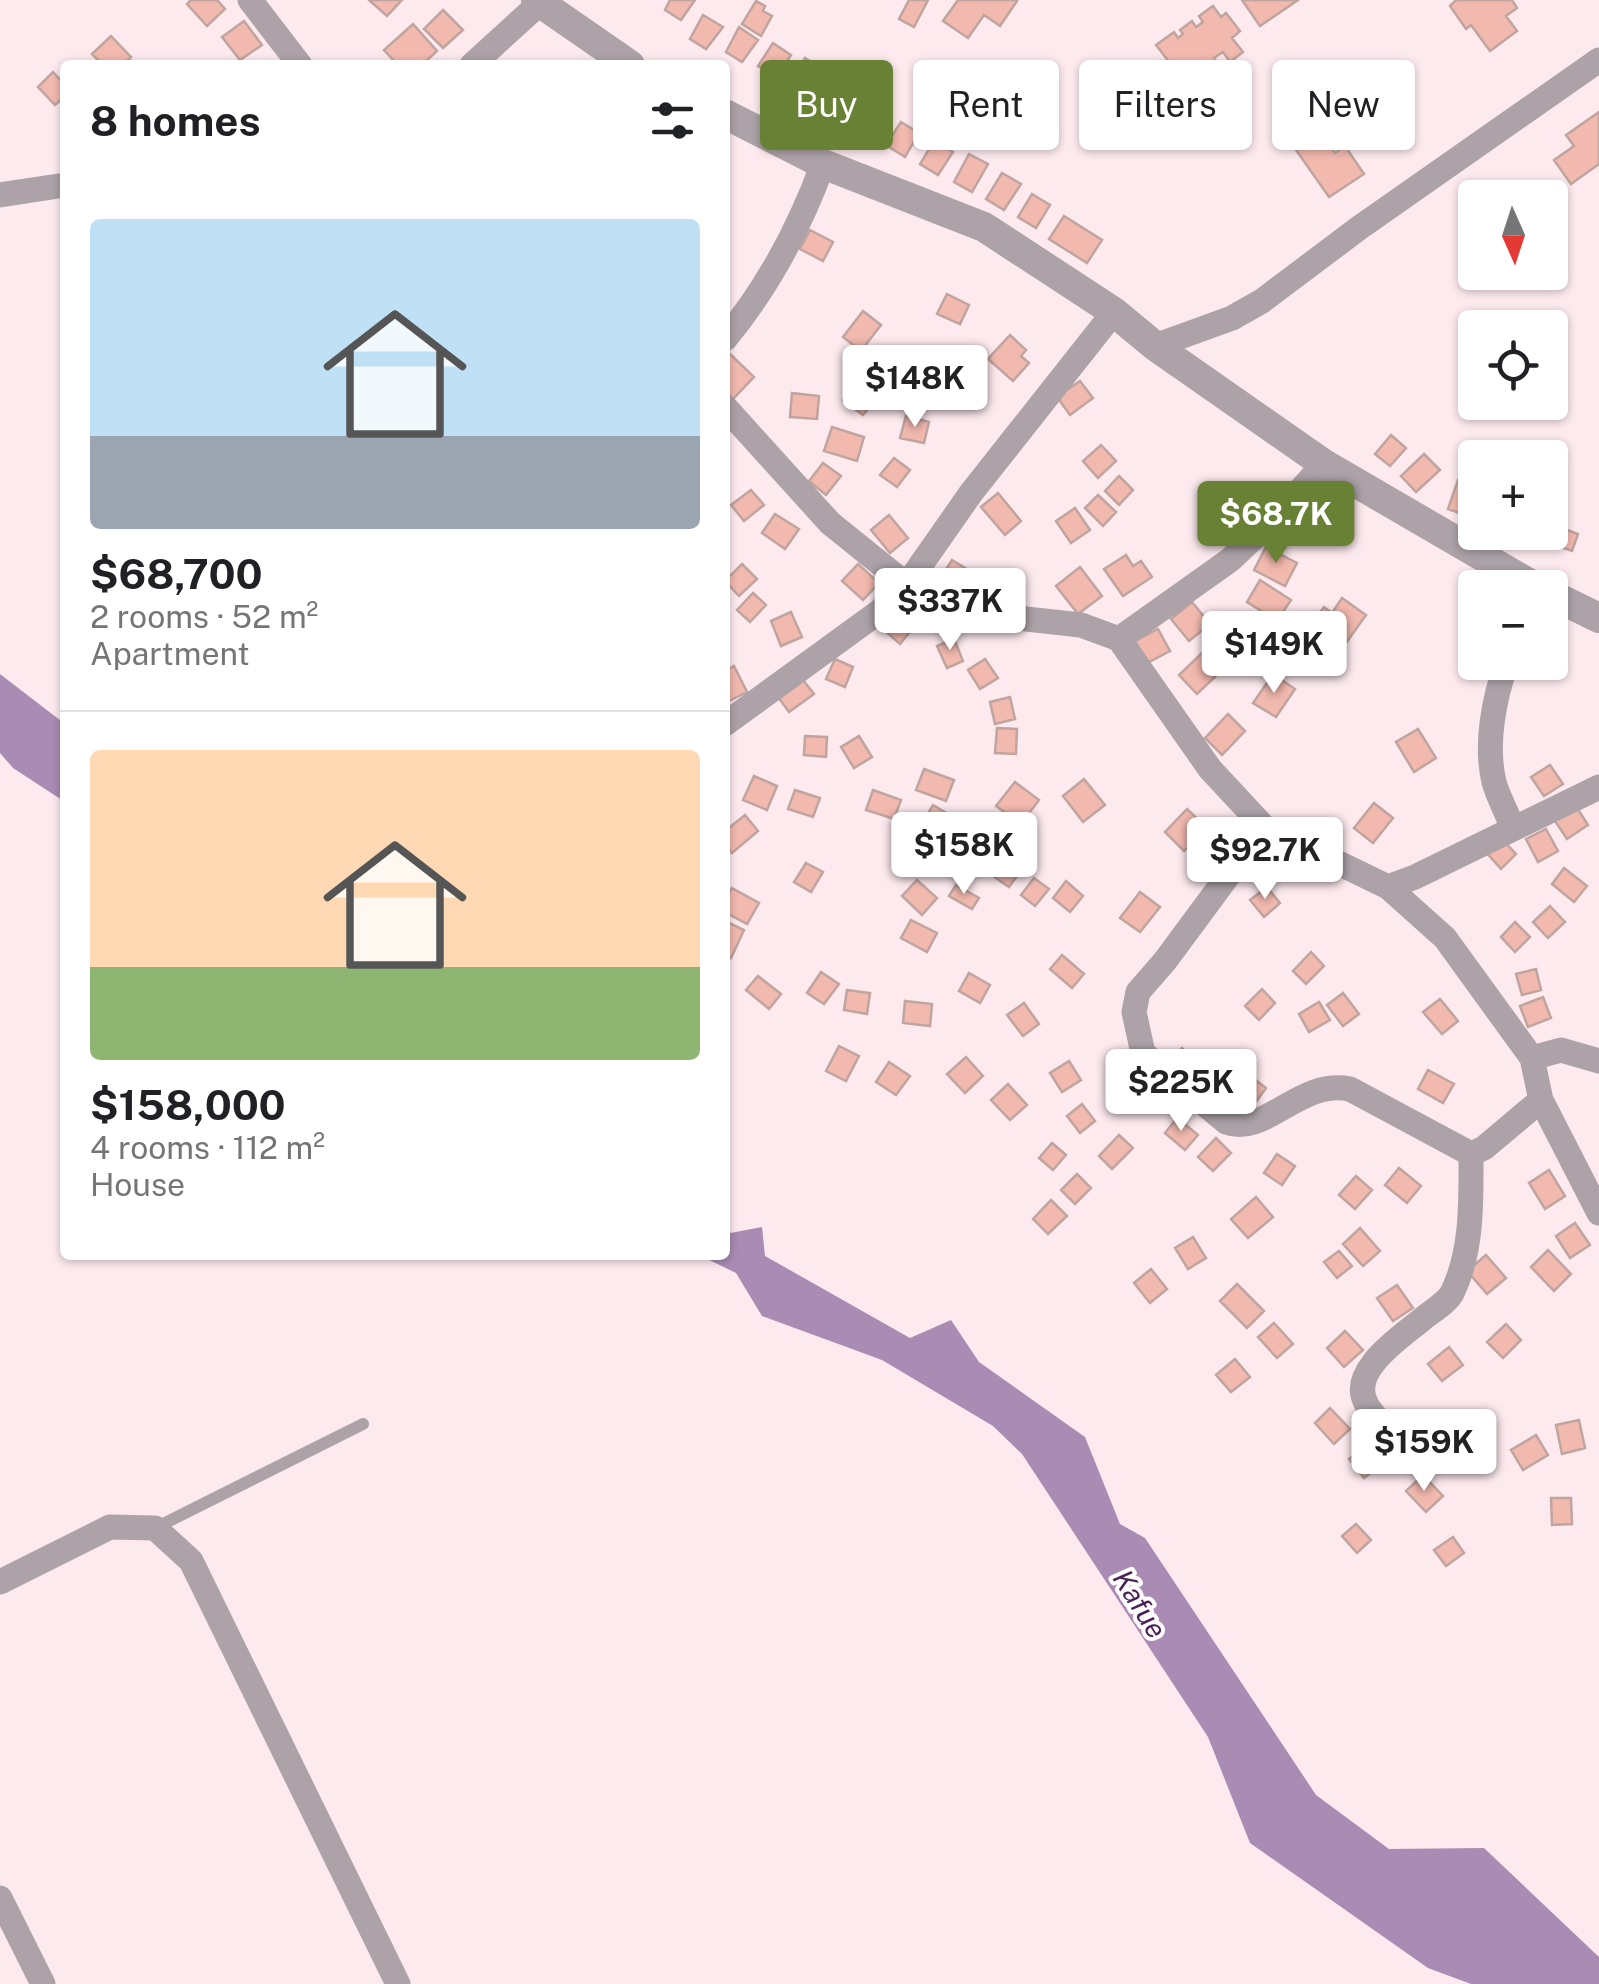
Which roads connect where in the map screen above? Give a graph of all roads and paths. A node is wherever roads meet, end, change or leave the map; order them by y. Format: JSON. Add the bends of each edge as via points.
{"nodes":[{"id":1,"x":250,"y":0,"type":"edge"},
{"id":2,"x":538,"y":2,"type":"edge"},
{"id":3,"x":296,"y":60,"type":"edge"},
{"id":4,"x":477,"y":60,"type":"edge"},
{"id":5,"x":623,"y":60,"type":"edge"},
{"id":6,"x":1599,"y":60,"type":"edge"},
{"id":7,"x":730,"y":117,"type":"edge"},
{"id":8,"x":823,"y":164,"type":"junction"},
{"id":9,"x":60,"y":187,"type":"edge"},
{"id":10,"x":0,"y":195,"type":"edge"},
{"id":11,"x":1114,"y":312,"type":"junction"},
{"id":12,"x":730,"y":332,"type":"edge"},
{"id":13,"x":1154,"y":346,"type":"junction"},
{"id":14,"x":730,"y":413,"type":"edge"},
{"id":15,"x":1324,"y":464,"type":"junction"},
{"id":16,"x":1508,"y":570,"type":"edge"},
{"id":17,"x":906,"y":586,"type":"junction"},
{"id":18,"x":1568,"y":603,"type":"edge"},
{"id":19,"x":1599,"y":618,"type":"edge"},
{"id":20,"x":1119,"y":639,"type":"junction"},
{"id":21,"x":1501,"y":680,"type":"edge"},
{"id":22,"x":730,"y":720,"type":"edge"},
{"id":23,"x":1599,"y":787,"type":"edge"},
{"id":24,"x":1264,"y":827,"type":"junction"},
{"id":25,"x":1512,"y":827,"type":"junction"},
{"id":26,"x":1388,"y":886,"type":"junction"},
{"id":27,"x":1532,"y":1058,"type":"junction"},
{"id":28,"x":1599,"y":1062,"type":"edge"},
{"id":29,"x":1541,"y":1100,"type":"junction"},
{"id":30,"x":1472,"y":1154,"type":"junction"},
{"id":31,"x":1599,"y":1213,"type":"edge"},
{"id":32,"x":363,"y":1424,"type":"dead end"},
{"id":33,"x":1418,"y":1453,"type":"dead end"},
{"id":34,"x":155,"y":1528,"type":"junction"},
{"id":35,"x":0,"y":1582,"type":"edge"},
{"id":36,"x":0,"y":1898,"type":"edge"},
{"id":37,"x":43,"y":1984,"type":"edge"},
{"id":38,"x":398,"y":1984,"type":"edge"}],
"edges":[{"from":1,"to":3,"type":"street"},
{"from":2,"to":4,"type":"street"},
{"from":2,"to":5,"type":"street"},
{"from":6,"to":13,"type":"street","via":[[1262,301]]},
{"from":7,"to":8,"type":"street"},
{"from":8,"to":11,"type":"street","via":[[984,227]]},
{"from":8,"to":12,"type":"street","via":[[784,258]]},
{"from":9,"to":10,"type":"street"},
{"from":11,"to":13,"type":"street"},
{"from":11,"to":17,"type":"street"},
{"from":13,"to":15,"type":"street"},
{"from":14,"to":17,"type":"street","via":[[830,523]]},
{"from":15,"to":16,"type":"street"},
{"from":15,"to":20,"type":"street","via":[[1230,560]]},
{"from":17,"to":20,"type":"street","via":[[952,611],[1081,625]]},
{"from":17,"to":22,"type":"street"},
{"from":18,"to":19,"type":"street"},
{"from":20,"to":24,"type":"street","via":[[1210,768]]},
{"from":21,"to":25,"type":"street","via":[[1491,735],[1494,780]]},
{"from":23,"to":25,"type":"street"},
{"from":24,"to":26,"type":"street"},
{"from":24,"to":30,"type":"street","via":[[1138,992],[1134,1012],[1143,1053],[1234,1126],[1257,1122],[1330,1085]]},
{"from":25,"to":26,"type":"street"},
{"from":26,"to":27,"type":"street","via":[[1445,938]]},
{"from":27,"to":28,"type":"street","via":[[1560,1050]]},
{"from":27,"to":29,"type":"street"},
{"from":29,"to":30,"type":"street"},
{"from":29,"to":31,"type":"street"},
{"from":30,"to":33,"type":"street","via":[[1465,1253],[1452,1294],[1376,1361],[1360,1391],[1368,1408]]},
{"from":32,"to":34,"type":"lane"},
{"from":34,"to":35,"type":"street","via":[[110,1526]]},
{"from":34,"to":38,"type":"street","via":[[191,1561]]},
{"from":36,"to":37,"type":"street"}]}
